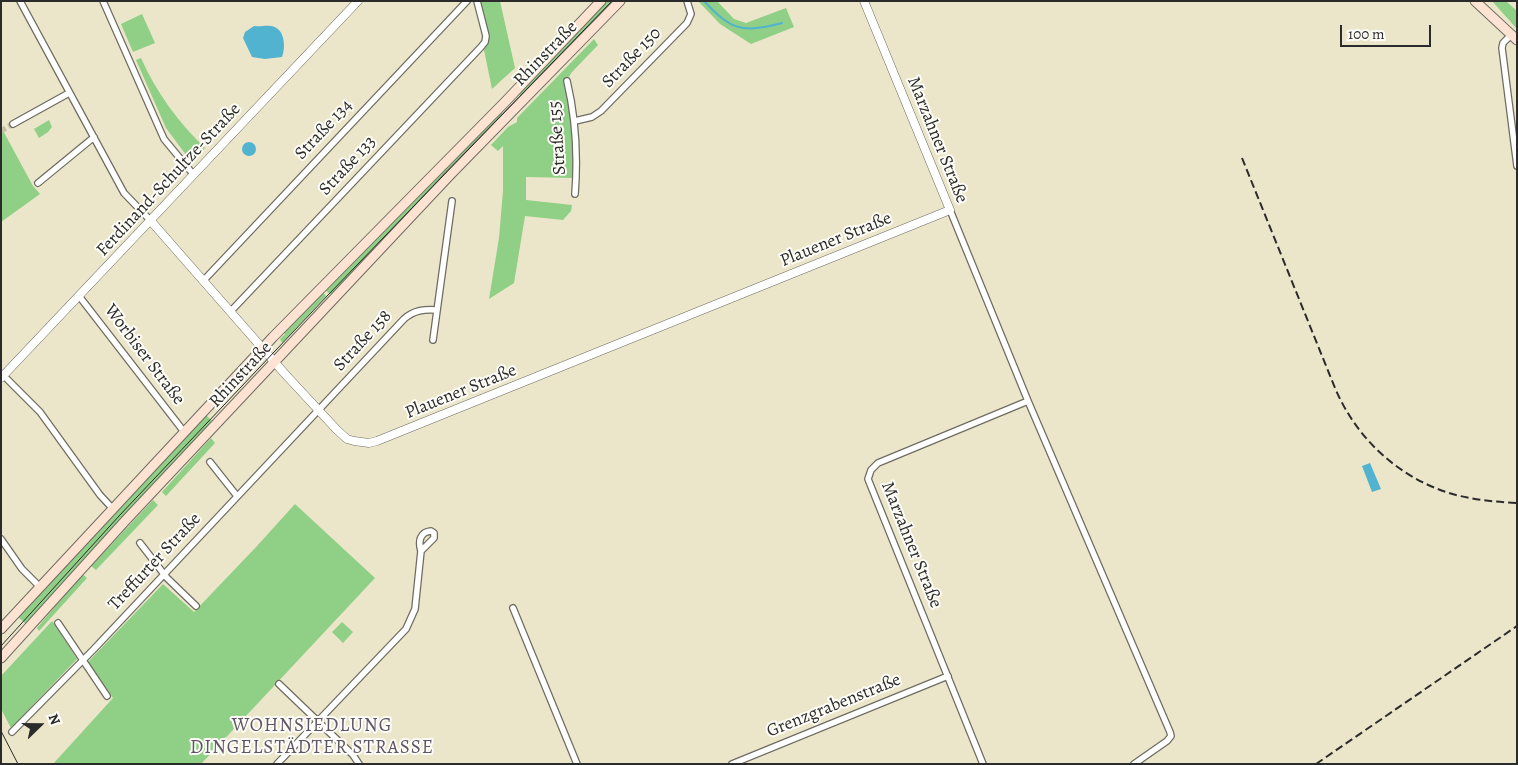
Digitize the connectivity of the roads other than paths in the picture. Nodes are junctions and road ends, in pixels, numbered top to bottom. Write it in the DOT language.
graph roads {
  1 [pos="20,1"];
  2 [pos="103,1"];
  3 [pos="358,1"];
  4 [pos="467,1"];
  5 [pos="477,1"];
  6 [pos="601,1"];
  7 [pos="620,1"];
  8 [pos="687,1"];
  9 [pos="864,1"];
  10 [pos="1475,1"];
  11 [pos="1514,38"];
  12 [pos="567,81"];
  13 [pos="70,93"];
  14 [pos="575,121"];
  15 [pos="13,124"];
  16 [pos="94,137"];
  17 [pos="1517,166"];
  18 [pos="193,174"];
  19 [pos="38,183"];
  20 [pos="575,194"];
  21 [pos="452,201"];
  22 [pos="950,210"];
  23 [pos="150,220"];
  24 [pos="204,280"];
  25 [pos="79,296"];
  26 [pos="437,310"];
  27 [pos="231,311"];
  28 [pos="433,340"];
  29 [pos="263,348"];
  30 [pos="275,362"];
  31 [pos="3,377"];
  32 [pos="1028,401"];
  33 [pos="318,411"];
  34 [pos="185,433"];
  35 [pos="210,462"];
  36 [pos="237,496"];
  37 [pos="113,509"];
  38 [pos="1,539"];
  39 [pos="140,543"];
  40 [pos="421,551"];
  41 [pos="164,574"];
  42 [pos="40,587"];
  43 [pos="196,606"];
  44 [pos="513,608"];
  45 [pos="58,623"];
  46 [pos="1,629"];
  47 [pos="1,658"];
  48 [pos="82,661"];
  49 [pos="948,676"];
  50 [pos="279,684"];
  51 [pos="107,696"];
  52 [pos="318,721"];
  53 [pos="12,732"];
  54 [pos="276,764"];
  55 [pos="359,764"];
  56 [pos="577,764"];
  57 [pos="732,764"];
  58 [pos="984,764"];
  59 [pos="1134,764"];
  1 -- 13 [label="street, Plauener Straße"];
  2 -- 18 [label="street"];
  3 -- 18 [label="street, Ferdinand-Schultze-Straße"];
  4 -- 24 [label="street, Straße 134"];
  5 -- 27 [label="street, Straße 133"];
  6 -- 29 [label="main road, Rhinstraße"];
  7 -- 30 [label="main road, Rhinstraße"];
  8 -- 14 [label="street, Straße 150"];
  9 -- 22 [label="street, Marzahner Straße"];
  10 -- 11 [label="main road"];
  11 -- 17 [label="street"];
  12 -- 14 [label="street, Straße 155"];
  13 -- 15 [label="street"];
  13 -- 16 [label="street, Plauener Straße"];
  14 -- 20 [label="street, Straße 155"];
  16 -- 19 [label="street"];
  16 -- 23 [label="street, Plauener Straße"];
  18 -- 23 [label="street, Ferdinand-Schultze-Straße"];
  21 -- 26 [label="street"];
  22 -- 32 [label="street, Marzahner Straße"];
  22 -- 33 [label="street, Plauener Straße"];
  23 -- 24 [label="street, Plauener Straße"];
  23 -- 25 [label="street, Ferdinand-Schultze-Straße"];
  24 -- 27 [label="street, Plauener Straße"];
  25 -- 31 [label="street, Ferdinand-Schultze-Straße"];
  25 -- 34 [label="street, Worbiser Straße"];
  26 -- 28 [label="street"];
  26 -- 33 [label="street, Straße 158"];
  27 -- 29 [label="street, Plauener Straße"];
  29 -- 30 [label="street, Plauener Straße"];
  29 -- 34 [label="main road, Rhinstraße"];
  30 -- 33 [label="street, Plauener Straße"];
  30 -- 47 [label="main road, Rhinstraße"];
  31 -- 37 [label="street"];
  32 -- 49 [label="street, Marzahner Straße"];
  32 -- 59 [label="street, Marzahner Straße"];
  33 -- 36 [label="street, Treffurter Straße"];
  34 -- 37 [label="main road, Rhinstraße"];
  35 -- 36 [label="street"];
  36 -- 41 [label="street, Treffurter Straße"];
  37 -- 42 [label="main road, Rhinstraße"];
  38 -- 42 [label="street"];
  39 -- 41 [label="street"];
  40 -- 52 [label="street"];
  41 -- 43 [label="street"];
  41 -- 48 [label="street, Treffurter Straße"];
  42 -- 46 [label="main road, Rhinstraße"];
  44 -- 56 [label="street"];
  45 -- 48 [label="street"];
  48 -- 51 [label="street"];
  48 -- 53 [label="street, Treffurter Straße"];
  49 -- 57 [label="street, Grenzgrabenstraße"];
  49 -- 58 [label="street, Marzahner Straße"];
  50 -- 52 [label="street"];
  52 -- 54 [label="street"];
  52 -- 55 [label="street"];
}
